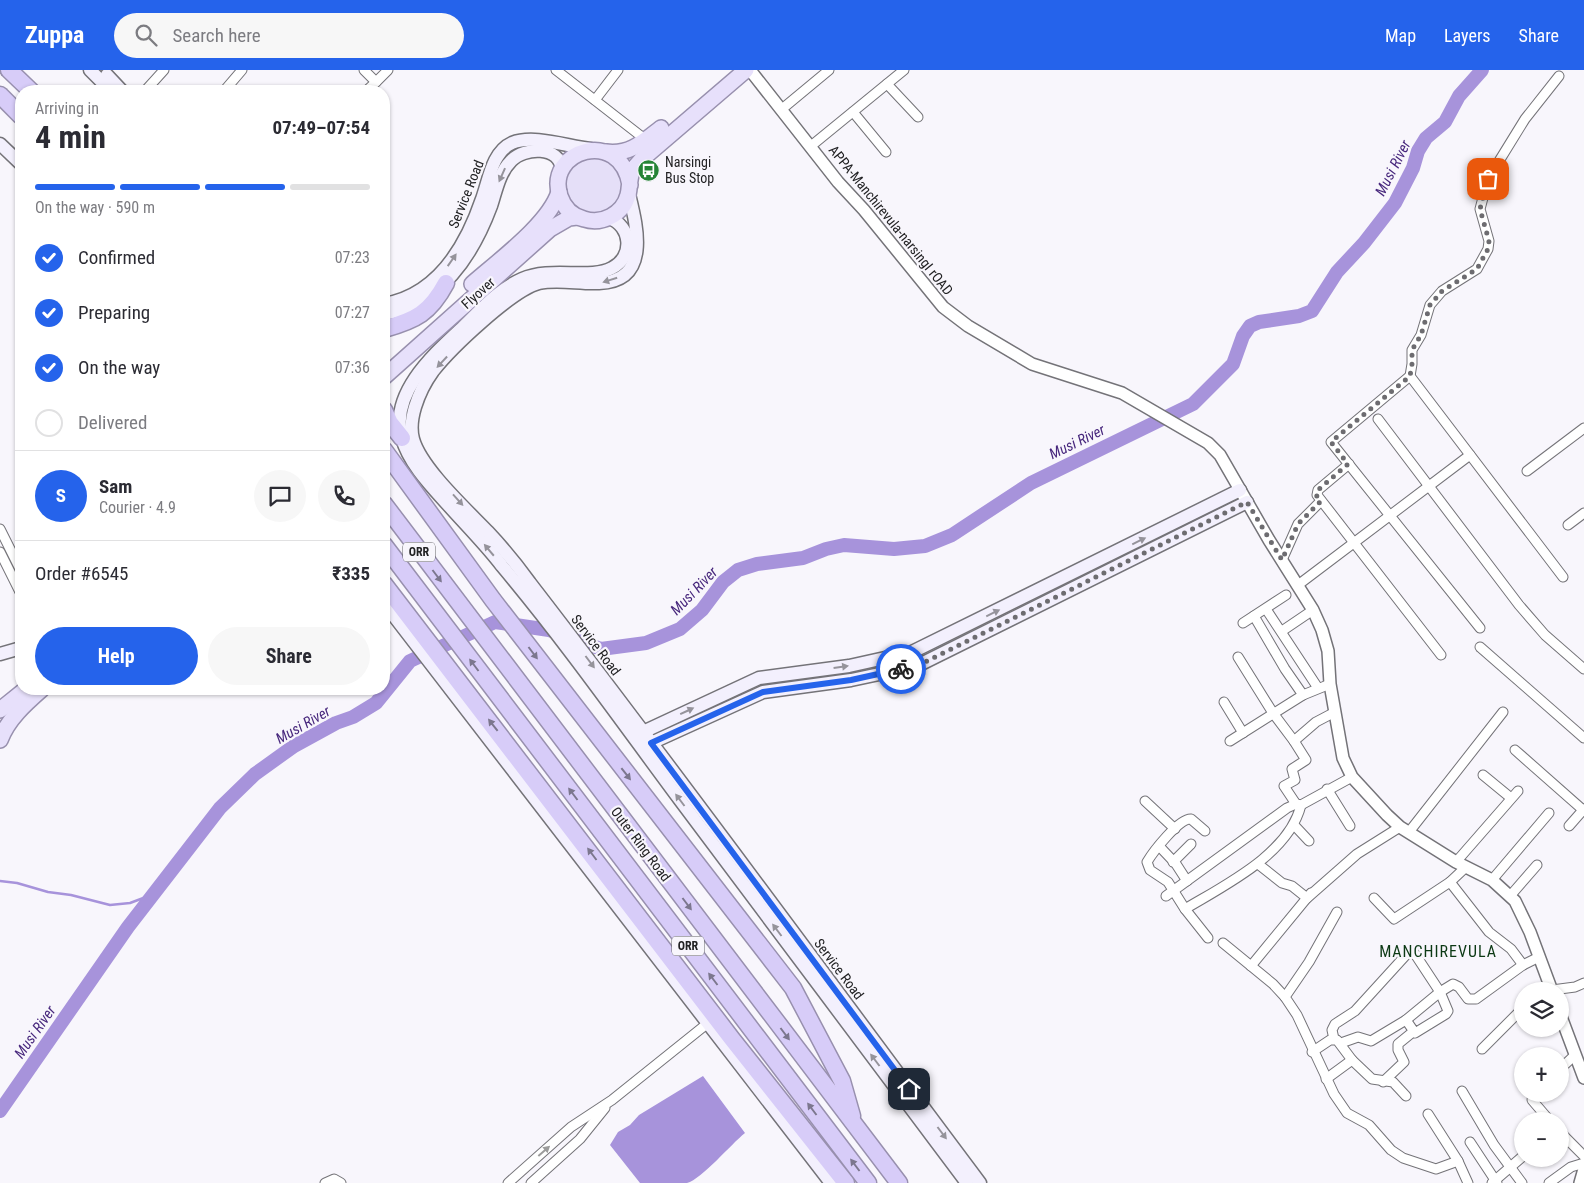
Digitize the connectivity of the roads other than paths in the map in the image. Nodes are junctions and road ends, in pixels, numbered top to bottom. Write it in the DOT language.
graph roads {
  1 [pos="10,70"];
  2 [pos="90,70"];
  3 [pos="102,70"];
  4 [pos="164,70"];
  5 [pos="242,70"];
  6 [pos="364,70"];
  7 [pos="388,70"];
  8 [pos="618,70"];
  9 [pos="730,70"];
  10 [pos="746,70"];
  11 [pos="750,70"];
  12 [pos="829,70"];
  13 [pos="904,70"];
  14 [pos="558,71"];
  15 [pos="1559,76"];
  16 [pos="376,82"];
  17 [pos="887,84"];
  18 [pos="25,85"];
  19 [pos="105,85"];
  20 [pos="116,85"];
  21 [pos="150,85"];
  22 [pos="229,85"];
  23 [pos="373,85"];
  24 [pos="0,95"];
  25 [pos="595,100"];
  26 [pos="782,109"];
  27 [pos="15,110"];
  28 [pos="853,112"];
  29 [pos="918,117"];
  30 [pos="646,140"];
  31 [pos="0,144"];
  32 [pos="811,146"];
  33 [pos="601,151"];
  34 [pos="886,152"];
  35 [pos="15,158"];
  36 [pos="562,170"];
  37 [pos="629,189"];
  38 [pos="559,192"];
  39 [pos="577,217"];
  40 [pos="610,218"];
  41 [pos="546,224"];
  42 [pos="446,283"];
  43 [pos="390,302"];
  44 [pos="390,312"];
  45 [pos="390,327"];
  46 [pos="390,359"];
  47 [pos="390,370"];
  48 [pos="1410,376"];
  49 [pos="1378,419"];
  50 [pos="390,423"];
  51 [pos="1583,432"];
  52 [pos="402,438"];
  53 [pos="1470,455"];
  54 [pos="390,458"];
  55 [pos="1348,464"];
  56 [pos="1527,471"];
  57 [pos="1427,486"];
  58 [pos="1240,490"];
  59 [pos="1321,501"];
  60 [pos="1247,502"];
  61 [pos="390,512"];
  62 [pos="1584,513"];
  63 [pos="1389,515"];
  64 [pos="1568,525"];
  65 [pos="0,529"];
  66 [pos="1353,542"];
  67 [pos="0,552"];
  68 [pos="390,553"];
  69 [pos="15,559"];
  70 [pos="1282,560"];
  71 [pos="1563,577"];
  72 [pos="15,582"];
  73 [pos="524,584"];
  74 [pos="1298,585"];
  75 [pos="390,595"];
  76 [pos="1286,595"];
  77 [pos="390,606"];
  78 [pos="1266,609"];
  79 [pos="1313,610"];
  80 [pos="399,612"];
  81 [pos="1254,616"];
  82 [pos="1243,623"];
  83 [pos="1480,628"];
  84 [pos="1282,631"];
  85 [pos="1480,647"];
  86 [pos="15,650"];
  87 [pos="0,654"];
  88 [pos="1441,655"];
  89 [pos="1238,657"];
  90 [pos="1584,669"];
  91 [pos="1330,684"];
  92 [pos="1318,688"];
  93 [pos="22,695"];
  94 [pos="32,695"];
  95 [pos="1303,695"];
  96 [pos="1224,702"];
  97 [pos="16,705"];
  98 [pos="616,705"];
  99 [pos="0,710"];
  100 [pos="1335,712"];
  101 [pos="1503,712"];
  102 [pos="1273,713"];
  103 [pos="643,732"];
  104 [pos="1243,733"];
  105 [pos="1584,738"];
  106 [pos="0,740"];
  107 [pos="1230,740"];
  108 [pos="1294,740"];
  109 [pos="651,743"];
  110 [pos="1515,750"];
  111 [pos="1483,775"];
  112 [pos="1352,777"];
  113 [pos="1327,789"];
  114 [pos="1518,791"];
  115 [pos="1511,798"];
  116 [pos="1146,801"];
  117 [pos="1299,804"];
  118 [pos="1584,809"];
  119 [pos="1549,813"];
  120 [pos="1294,825"];
  121 [pos="1350,826"];
  122 [pos="1570,826"];
  123 [pos="1175,829"];
  124 [pos="1405,830"];
  125 [pos="1205,831"];
  126 [pos="1309,842"];
  127 [pos="1191,844"];
  128 [pos="1159,846"];
  129 [pos="1173,862"];
  130 [pos="1258,864"];
  131 [pos="1537,864"];
  132 [pos="1461,865"];
  133 [pos="1492,880"];
  134 [pos="1188,881"];
  135 [pos="1321,882"];
  136 [pos="1450,882"];
  137 [pos="1169,893"];
  138 [pos="1510,896"];
  139 [pos="1307,898"];
  140 [pos="1374,898"];
  141 [pos="1186,909"];
  142 [pos="1338,912"];
  143 [pos="1208,938"];
  144 [pos="1223,943"];
  145 [pos="1539,957"];
  146 [pos="1524,965"];
  147 [pos="1251,966"];
  148 [pos="1549,982"];
  149 [pos="1584,982"];
  150 [pos="1569,988"];
  151 [pos="1440,992"];
  152 [pos="1285,997"];
  153 [pos="1514,1017"];
  154 [pos="1406,1020"];
  155 [pos="708,1023"];
  156 [pos="1414,1031"];
  157 [pos="1568,1037"];
  158 [pos="1338,1041"];
  159 [pos="1482,1049"];
  160 [pos="1312,1052"];
  161 [pos="1575,1055"];
  162 [pos="1352,1060"];
  163 [pos="1569,1061"];
  164 [pos="1584,1078"];
  165 [pos="1326,1080"];
  166 [pos="1383,1082"];
  167 [pos="1462,1091"];
  168 [pos="1406,1096"];
  169 [pos="612,1100"];
  170 [pos="1534,1102"];
  171 [pos="1542,1112"];
  172 [pos="1428,1114"];
  173 [pos="855,1125"];
  174 [pos="1569,1141"];
  175 [pos="1470,1142"];
  176 [pos="1584,1156"];
  177 [pos="1458,1162"];
  178 [pos="1514,1163"];
  179 [pos="1584,1163"];
  180 [pos="1509,1167"];
  181 [pos="510,1182"];
  182 [pos="1495,1182"];
  183 [pos="325,1183"];
  184 [pos="341,1183"];
  185 [pos="531,1183"];
  186 [pos="831,1183"];
  187 [pos="846,1183"];
  188 [pos="868,1183"];
  189 [pos="899,1183"];
  190 [pos="967,1183"];
  191 [pos="980,1183"];
  192 [pos="1468,1183"];
  193 [pos="1522,1183"];
  194 [pos="1550,1183"];
  1 -- 18 [label="highway"];
  2 -- 19 [label="main road"];
  3 -- 20 [label="main road"];
  4 -- 21 [label="street"];
  5 -- 22 [label="street"];
  6 -- 16 [label="street"];
  7 -- 16 [label="street"];
  8 -- 25 [label="street"];
  9 -- 30 [label="main road"];
  10 -- 37 [label="main road"];
  11 -- 26 [label="street, APPA-Manchirevula-narsingI rOAD"];
  12 -- 26 [label="street"];
  13 -- 17 [label="street"];
  14 -- 25 [label="street"];
  15 -- 48 [label="street"];
  16 -- 23 [label="street"];
  17 -- 28 [label="street"];
  17 -- 29 [label="street"];
  24 -- 27 [label="highway"];
  25 -- 30 [label="street"];
  26 -- 32 [label="street, APPA-Manchirevula-narsingI rOAD"];
  28 -- 32 [label="street"];
  28 -- 34 [label="street"];
  30 -- 33 [label="main road"];
  31 -- 35 [label="main road"];
  32 -- 58 [label="street, APPA-Manchirevula-narsingI rOAD"];
  33 -- 36 [label="main road"];
  33 -- 37 [label="main road"];
  43 -- 33 [label="main road, Service Road, one-way"];
  36 -- 38 [label="main road"];
  36 -- 42 [label="main road, Service Road, one-way"];
  37 -- 40 [label="main road"];
  37 -- 73 [label="main road, Service Road, one-way"];
  38 -- 39 [label="main road"];
  38 -- 41 [label="main road, Flyover"];
  39 -- 40 [label="main road"];
  39 -- 41 [label="main road, Flyover"];
  40 -- 52 [label="main road, Service Road"];
  41 -- 46 [label="main road, Flyover"];
  41 -- 47 [label="main road, Flyover"];
  42 -- 44 [label="main road, Service Road"];
  42 -- 45 [label="highway"];
  48 -- 53 [label="street"];
  48 -- 55 [label="street"];
  49 -- 57 [label="street"];
  50 -- 52 [label="highway"];
  51 -- 56 [label="street"];
  73 -- 52 [label="main road, Service Road, one-way"];
  53 -- 57 [label="street"];
  53 -- 71 [label="street"];
  54 -- 173 [label="highway, one-way"];
  55 -- 59 [label="street"];
  55 -- 63 [label="street"];
  57 -- 63 [label="street"];
  57 -- 90 [label="street"];
  58 -- 60 [label="street, APPA-Manchirevula-narsingI rOAD"];
  103 -- 58 [label="main road, one-way"];
  59 -- 66 [label="street"];
  59 -- 70 [label="street"];
  60 -- 70 [label="street, APPA-Manchirevula-narsingI rOAD"];
  60 -- 109 [label="main road"];
  61 -- 173 [label="highway, Outer Ring Road / ORR, one-way"];
  62 -- 64 [label="street"];
  63 -- 66 [label="street"];
  63 -- 83 [label="street"];
  65 -- 69 [label="street"];
  66 -- 74 [label="street"];
  66 -- 88 [label="street"];
  67 -- 72 [label="street"];
  188 -- 68 [label="highway, Outer Ring Road / ORR, one-way"];
  70 -- 74 [label="street, APPA-Manchirevula-narsingI rOAD"];
  73 -- 98 [label="main road, Service Road"];
  74 -- 79 [label="street, APPA-Manchirevula-narsingI rOAD"];
  75 -- 80 [label="highway"];
  76 -- 78 [label="street"];
  77 -- 80 [label="main road"];
  78 -- 81 [label="street"];
  78 -- 84 [label="street"];
  79 -- 84 [label="street"];
  79 -- 91 [label="street, APPA-Manchirevula-narsingI rOAD"];
  80 -- 155 [label="main road"];
  187 -- 80 [label="highway, one-way"];
  81 -- 82 [label="street"];
  81 -- 95 [label="street"];
  84 -- 92 [label="street"];
  85 -- 105 [label="street"];
  86 -- 87 [label="main road"];
  89 -- 102 [label="street"];
  91 -- 92 [label="street"];
  91 -- 100 [label="street, APPA-Manchirevula-narsingI rOAD"];
  92 -- 95 [label="street"];
  93 -- 97 [label="main road"];
  94 -- 97 [label="main road"];
  95 -- 102 [label="street"];
  96 -- 104 [label="street"];
  97 -- 99 [label="main road"];
  97 -- 106 [label="main road"];
  98 -- 103 [label="main road, Service Road"];
  190 -- 98 [label="main road, Service Road, one-way"];
  100 -- 108 [label="street"];
  100 -- 112 [label="street, APPA-Manchirevula-narsingI rOAD"];
  101 -- 124 [label="street"];
  102 -- 104 [label="street"];
  102 -- 108 [label="street"];
  103 -- 109 [label="main road, Service Road"];
  104 -- 107 [label="street"];
  108 -- 117 [label="street"];
  109 -- 191 [label="main road, Service Road, one-way"];
  110 -- 118 [label="street"];
  111 -- 115 [label="street"];
  112 -- 113 [label="street"];
  112 -- 124 [label="street, APPA-Manchirevula-narsingI rOAD"];
  113 -- 117 [label="street"];
  113 -- 121 [label="street"];
  114 -- 115 [label="street"];
  115 -- 132 [label="street"];
  116 -- 123 [label="street"];
  117 -- 120 [label="street"];
  117 -- 134 [label="street"];
  118 -- 122 [label="street"];
  119 -- 133 [label="street"];
  120 -- 126 [label="street"];
  120 -- 130 [label="street"];
  123 -- 125 [label="street"];
  123 -- 128 [label="street"];
  124 -- 132 [label="street, APPA-Manchirevula-narsingI rOAD"];
  124 -- 139 [label="street"];
  127 -- 129 [label="street"];
  128 -- 129 [label="street"];
  128 -- 137 [label="street"];
  129 -- 134 [label="street"];
  130 -- 139 [label="street"];
  130 -- 141 [label="street"];
  131 -- 138 [label="street"];
  132 -- 133 [label="street, APPA-Manchirevula-narsingI rOAD"];
  132 -- 136 [label="street"];
  133 -- 138 [label="street, APPA-Manchirevula-narsingI rOAD"];
  134 -- 137 [label="street"];
  135 -- 139 [label="street"];
  136 -- 140 [label="street"];
  136 -- 146 [label="street"];
  137 -- 141 [label="street"];
  138 -- 145 [label="street, APPA-Manchirevula-narsingI rOAD"];
  139 -- 147 [label="street"];
  141 -- 143 [label="street"];
  142 -- 152 [label="street"];
  144 -- 147 [label="street"];
  145 -- 146 [label="street"];
  145 -- 148 [label="street, APPA-Manchirevula-narsingI rOAD"];
  146 -- 151 [label="street"];
  147 -- 152 [label="street"];
  149 -- 150 [label="street"];
  151 -- 154 [label="street"];
  151 -- 156 [label="street"];
  151 -- 158 [label="street"];
  152 -- 160 [label="street"];
  153 -- 159 [label="street"];
  154 -- 156 [label="street"];
  154 -- 158 [label="street"];
  155 -- 169 [label="street"];
  155 -- 186 [label="main road"];
  156 -- 166 [label="street"];
  157 -- 161 [label="street"];
  158 -- 160 [label="street"];
  158 -- 162 [label="street"];
  160 -- 165 [label="street"];
  161 -- 163 [label="street"];
  161 -- 164 [label="street"];
  162 -- 165 [label="street"];
  162 -- 166 [label="street"];
  165 -- 177 [label="street"];
  166 -- 168 [label="street"];
  167 -- 180 [label="street"];
  181 -- 169 [label="street, one-way"];
  169 -- 185 [label="street"];
  170 -- 171 [label="street"];
  172 -- 177 [label="street"];
  173 -- 189 [label="highway, Outer Ring Road / ORR"];
  174 -- 176 [label="street"];
  175 -- 182 [label="street"];
  177 -- 192 [label="street"];
  178 -- 180 [label="street"];
  179 -- 194 [label="street"];
  180 -- 182 [label="street"];
  180 -- 193 [label="street"];
  183 -- 184 [label="street"];
}
